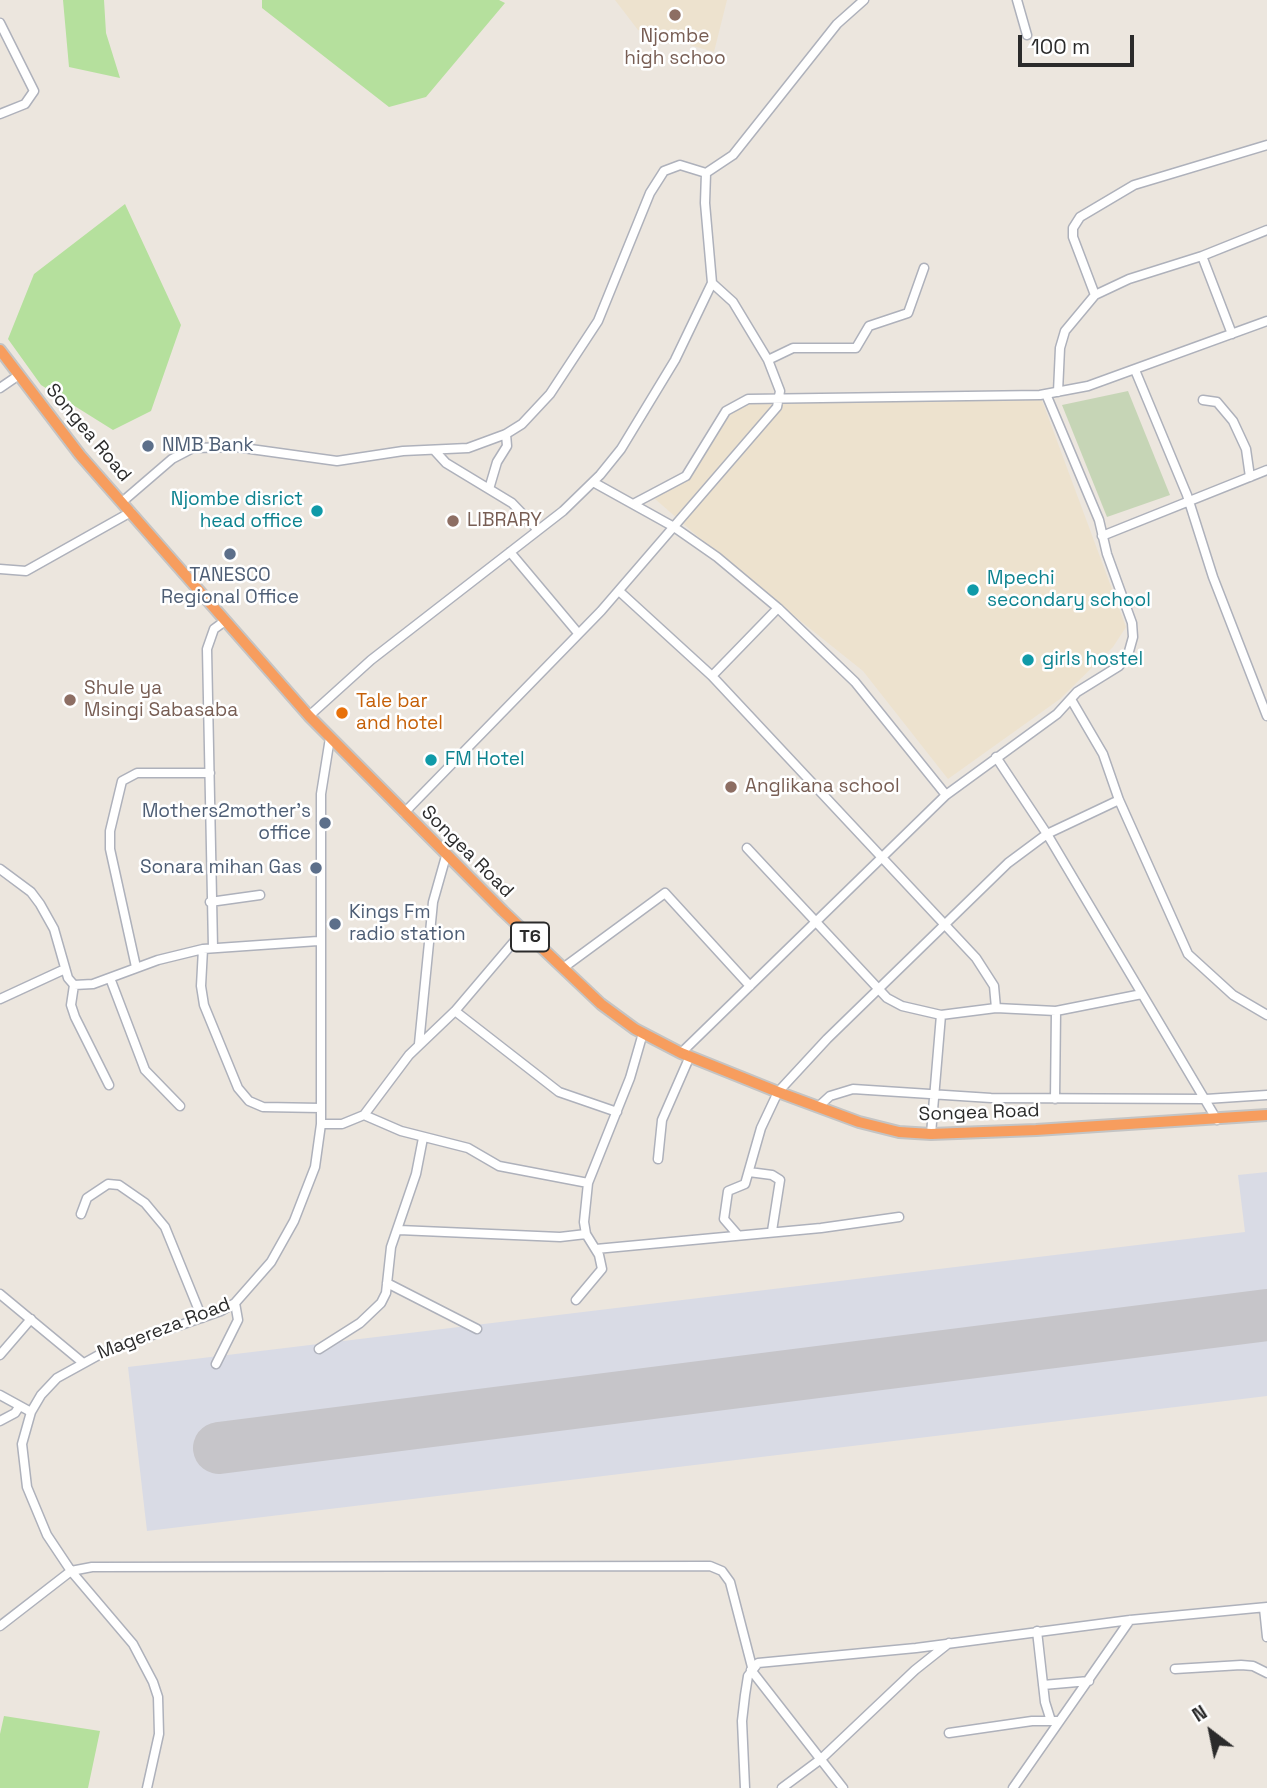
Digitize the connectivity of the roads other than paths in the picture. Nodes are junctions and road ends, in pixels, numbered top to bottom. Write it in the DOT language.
graph roads {
  1 [pos="864,0"];
  2 [pos="1017,0"];
  3 [pos="855,4"];
  4 [pos="0,23"];
  5 [pos="1027,35"];
  6 [pos="0,114"];
  7 [pos="1267,145"];
  8 [pos="706,173"];
  9 [pos="1267,230"];
  10 [pos="1202,256"];
  11 [pos="924,268"];
  12 [pos="712,284"];
  13 [pos="1095,295"];
  14 [pos="1267,321"];
  15 [pos="1231,334"];
  16 [pos="0,350"];
  17 [pos="768,360"];
  18 [pos="1135,370"];
  19 [pos="19,375"];
  20 [pos="0,388"];
  21 [pos="1058,392"];
  22 [pos="1045,394"];
  23 [pos="781,397"];
  24 [pos="1203,400"];
  25 [pos="506,434"];
  26 [pos="435,451"];
  27 [pos="1267,470"];
  28 [pos="1250,477"];
  29 [pos="593,482"];
  30 [pos="489,489"];
  31 [pos="1189,500"];
  32 [pos="122,502"];
  33 [pos="635,503"];
  34 [pos="131,512"];
  35 [pos="674,527"];
  36 [pos="538,530"];
  37 [pos="1102,536"];
  38 [pos="510,552"];
  39 [pos="0,569"];
  40 [pos="619,591"];
  41 [pos="778,608"];
  42 [pos="225,621"];
  43 [pos="578,633"];
  44 [pos="712,676"];
  45 [pos="1072,701"];
  46 [pos="309,716"];
  47 [pos="1267,716"];
  48 [pos="330,738"];
  49 [pos="996,757"];
  50 [pos="210,773"];
  51 [pos="946,795"];
  52 [pos="1119,800"];
  53 [pos="404,813"];
  54 [pos="1047,834"];
  55 [pos="747,848"];
  56 [pos="446,856"];
  57 [pos="883,859"];
  58 [pos="0,869"];
  59 [pos="260,895"];
  60 [pos="210,902"];
  61 [pos="816,924"];
  62 [pos="943,926"];
  63 [pos="523,931"];
  64 [pos="318,941"];
  65 [pos="208,948"];
  66 [pos="136,967"];
  67 [pos="563,968"];
  68 [pos="65,969"];
  69 [pos="110,978"];
  70 [pos="74,985"];
  71 [pos="750,986"];
  72 [pos="878,989"];
  73 [pos="1142,994"];
  74 [pos="0,999"];
  75 [pos="996,1008"];
  76 [pos="1056,1010"];
  77 [pos="455,1011"];
  78 [pos="941,1015"];
  79 [pos="1267,1015"];
  80 [pos="643,1032"];
  81 [pos="419,1044"];
  82 [pos="685,1054"];
  83 [pos="109,1085"];
  84 [pos="778,1092"];
  85 [pos="935,1095"];
  86 [pos="1267,1095"];
  87 [pos="1055,1099"];
  88 [pos="1206,1099"];
  89 [pos="180,1107"];
  90 [pos="818,1107"];
  91 [pos="321,1108"];
  92 [pos="617,1112"];
  93 [pos="364,1115"];
  94 [pos="1267,1115"];
  95 [pos="1217,1120"];
  96 [pos="321,1124"];
  97 [pos="931,1134"];
  98 [pos="423,1138"];
  99 [pos="658,1159"];
  100 [pos="749,1172"];
  101 [pos="588,1182"];
  102 [pos="81,1214"];
  103 [pos="899,1217"];
  104 [pos="399,1230"];
  105 [pos="772,1231"];
  106 [pos="586,1234"];
  107 [pos="737,1234"];
  108 [pos="616,1248"];
  109 [pos="596,1249"];
  110 [pos="602,1264"];
  111 [pos="387,1283"];
  112 [pos="0,1294"];
  113 [pos="576,1300"];
  114 [pos="235,1303"];
  115 [pos="202,1318"];
  116 [pos="31,1319"];
  117 [pos="477,1329"];
  118 [pos="319,1349"];
  119 [pos="0,1355"];
  120 [pos="82,1362"];
  121 [pos="216,1364"];
  122 [pos="0,1395"];
  123 [pos="19,1407"];
  124 [pos="31,1412"];
  125 [pos="0,1421"];
  126 [pos="71,1571"];
  127 [pos="1266,1608"];
  128 [pos="1130,1620"];
  129 [pos="0,1626"];
  130 [pos="1037,1631"];
  131 [pos="1267,1637"];
  132 [pos="950,1643"];
  133 [pos="752,1669"];
  134 [pos="1175,1669"];
  135 [pos="1267,1674"];
  136 [pos="1089,1681"];
  137 [pos="1043,1685"];
  138 [pos="1054,1723"];
  139 [pos="949,1733"];
  140 [pos="821,1759"];
  141 [pos="147,1788"];
  142 [pos="746,1788"];
  143 [pos="782,1788"];
  144 [pos="843,1788"];
  145 [pos="1013,1788"];
  1 -- 3 [label="street"];
  2 -- 5 [label="street"];
  3 -- 8 [label="street"];
  4 -- 6 [label="street"];
  7 -- 13 [label="street"];
  8 -- 12 [label="street"];
  8 -- 25 [label="street"];
  9 -- 10 [label="street"];
  10 -- 13 [label="street"];
  10 -- 15 [label="street"];
  11 -- 17 [label="street"];
  12 -- 17 [label="street"];
  12 -- 29 [label="street"];
  13 -- 21 [label="street"];
  14 -- 15 [label="street"];
  15 -- 18 [label="street"];
  16 -- 19 [label="highway, Songea Road / T6"];
  17 -- 23 [label="street"];
  18 -- 21 [label="street"];
  18 -- 31 [label="street"];
  19 -- 20 [label="street"];
  19 -- 32 [label="highway, Songea Road / T6"];
  21 -- 22 [label="street"];
  22 -- 23 [label="street"];
  22 -- 37 [label="street"];
  23 -- 33 [label="street"];
  23 -- 35 [label="street"];
  24 -- 28 [label="street"];
  25 -- 26 [label="street"];
  25 -- 30 [label="street"];
  26 -- 30 [label="street"];
  26 -- 32 [label="street"];
  27 -- 28 [label="street"];
  28 -- 31 [label="street"];
  29 -- 33 [label="street"];
  29 -- 36 [label="street"];
  30 -- 36 [label="street"];
  31 -- 37 [label="street"];
  31 -- 47 [label="street"];
  32 -- 34 [label="highway, Songea Road / T6"];
  33 -- 35 [label="street"];
  34 -- 39 [label="street"];
  34 -- 42 [label="highway, Songea Road / T6"];
  35 -- 40 [label="street"];
  35 -- 41 [label="street"];
  36 -- 38 [label="street"];
  37 -- 45 [label="street"];
  38 -- 43 [label="street"];
  38 -- 46 [label="street"];
  40 -- 43 [label="street"];
  40 -- 44 [label="street"];
  41 -- 44 [label="street"];
  41 -- 51 [label="street"];
  42 -- 46 [label="highway, Songea Road / T6"];
  42 -- 50 [label="street"];
  43 -- 53 [label="street"];
  44 -- 57 [label="street"];
  45 -- 49 [label="street"];
  45 -- 52 [label="street"];
  46 -- 48 [label="highway, Songea Road / T6"];
  48 -- 53 [label="highway, Songea Road / T6"];
  48 -- 64 [label="street, Magereza Road"];
  49 -- 51 [label="street"];
  49 -- 54 [label="street"];
  50 -- 60 [label="street"];
  50 -- 66 [label="street"];
  51 -- 57 [label="street"];
  52 -- 54 [label="street"];
  52 -- 79 [label="street"];
  53 -- 56 [label="highway, Songea Road / T6"];
  54 -- 62 [label="street"];
  54 -- 73 [label="street"];
  55 -- 61 [label="street"];
  56 -- 63 [label="highway, Songea Road / T6"];
  56 -- 81 [label="street"];
  57 -- 61 [label="street"];
  57 -- 62 [label="street"];
  58 -- 68 [label="street"];
  59 -- 60 [label="street"];
  60 -- 65 [label="street"];
  61 -- 71 [label="street"];
  61 -- 72 [label="street"];
  62 -- 72 [label="street"];
  62 -- 75 [label="street"];
  63 -- 67 [label="highway, Songea Road / T6"];
  63 -- 77 [label="street"];
  64 -- 65 [label="street"];
  64 -- 91 [label="street, Magereza Road"];
  65 -- 66 [label="street"];
  65 -- 91 [label="street"];
  66 -- 69 [label="street"];
  67 -- 71 [label="street"];
  67 -- 80 [label="highway, Songea Road / T6"];
  68 -- 70 [label="street"];
  68 -- 74 [label="street"];
  69 -- 70 [label="street"];
  69 -- 89 [label="street"];
  70 -- 83 [label="street"];
  71 -- 82 [label="street"];
  72 -- 78 [label="street"];
  72 -- 84 [label="street"];
  73 -- 76 [label="street"];
  73 -- 88 [label="street"];
  75 -- 76 [label="street"];
  75 -- 78 [label="street"];
  76 -- 87 [label="street"];
  77 -- 81 [label="street"];
  77 -- 92 [label="street"];
  78 -- 85 [label="street"];
  80 -- 82 [label="highway, Songea Road / T6"];
  80 -- 92 [label="street"];
  81 -- 93 [label="street"];
  82 -- 84 [label="highway, Songea Road / T6"];
  82 -- 99 [label="street"];
  84 -- 90 [label="highway, Songea Road / T6"];
  84 -- 100 [label="street"];
  85 -- 87 [label="street"];
  85 -- 90 [label="street"];
  85 -- 97 [label="street"];
  86 -- 88 [label="street"];
  87 -- 88 [label="street"];
  88 -- 95 [label="street"];
  90 -- 97 [label="highway, Songea Road / T6"];
  91 -- 96 [label="street, Magereza Road"];
  92 -- 101 [label="street"];
  93 -- 96 [label="street"];
  93 -- 98 [label="street"];
  94 -- 95 [label="highway, Songea Road / T6"];
  95 -- 97 [label="highway, Songea Road / T6"];
  96 -- 114 [label="street, Magereza Road"];
  98 -- 101 [label="street"];
  98 -- 104 [label="street"];
  100 -- 105 [label="street"];
  100 -- 107 [label="street"];
  101 -- 106 [label="street"];
  102 -- 115 [label="street"];
  103 -- 105 [label="street"];
  104 -- 106 [label="street"];
  104 -- 111 [label="street"];
  105 -- 107 [label="street"];
  106 -- 109 [label="street"];
  107 -- 108 [label="street"];
  108 -- 109 [label="street"];
  108 -- 110 [label="street"];
  109 -- 110 [label="street"];
  110 -- 113 [label="street"];
  111 -- 117 [label="street"];
  111 -- 118 [label="street"];
  112 -- 116 [label="street"];
  114 -- 115 [label="street, Magereza Road"];
  114 -- 121 [label="street"];
  115 -- 120 [label="street, Magereza Road"];
  116 -- 119 [label="street"];
  116 -- 120 [label="street"];
  120 -- 124 [label="street, Magereza Road"];
  122 -- 123 [label="street"];
  123 -- 124 [label="street"];
  123 -- 125 [label="street"];
  124 -- 126 [label="street, Magereza Road"];
  126 -- 129 [label="street"];
  126 -- 133 [label="street"];
  126 -- 141 [label="street, Magereza Road"];
  127 -- 128 [label="street"];
  127 -- 131 [label="street"];
  128 -- 130 [label="street"];
  128 -- 136 [label="street"];
  130 -- 132 [label="street"];
  130 -- 137 [label="street"];
  132 -- 133 [label="street"];
  132 -- 140 [label="street"];
  133 -- 140 [label="street"];
  133 -- 142 [label="street"];
  134 -- 135 [label="street"];
  136 -- 137 [label="street"];
  136 -- 138 [label="street"];
  137 -- 138 [label="street"];
  138 -- 139 [label="street"];
  138 -- 145 [label="street"];
  140 -- 143 [label="street"];
  140 -- 144 [label="street"];
}
